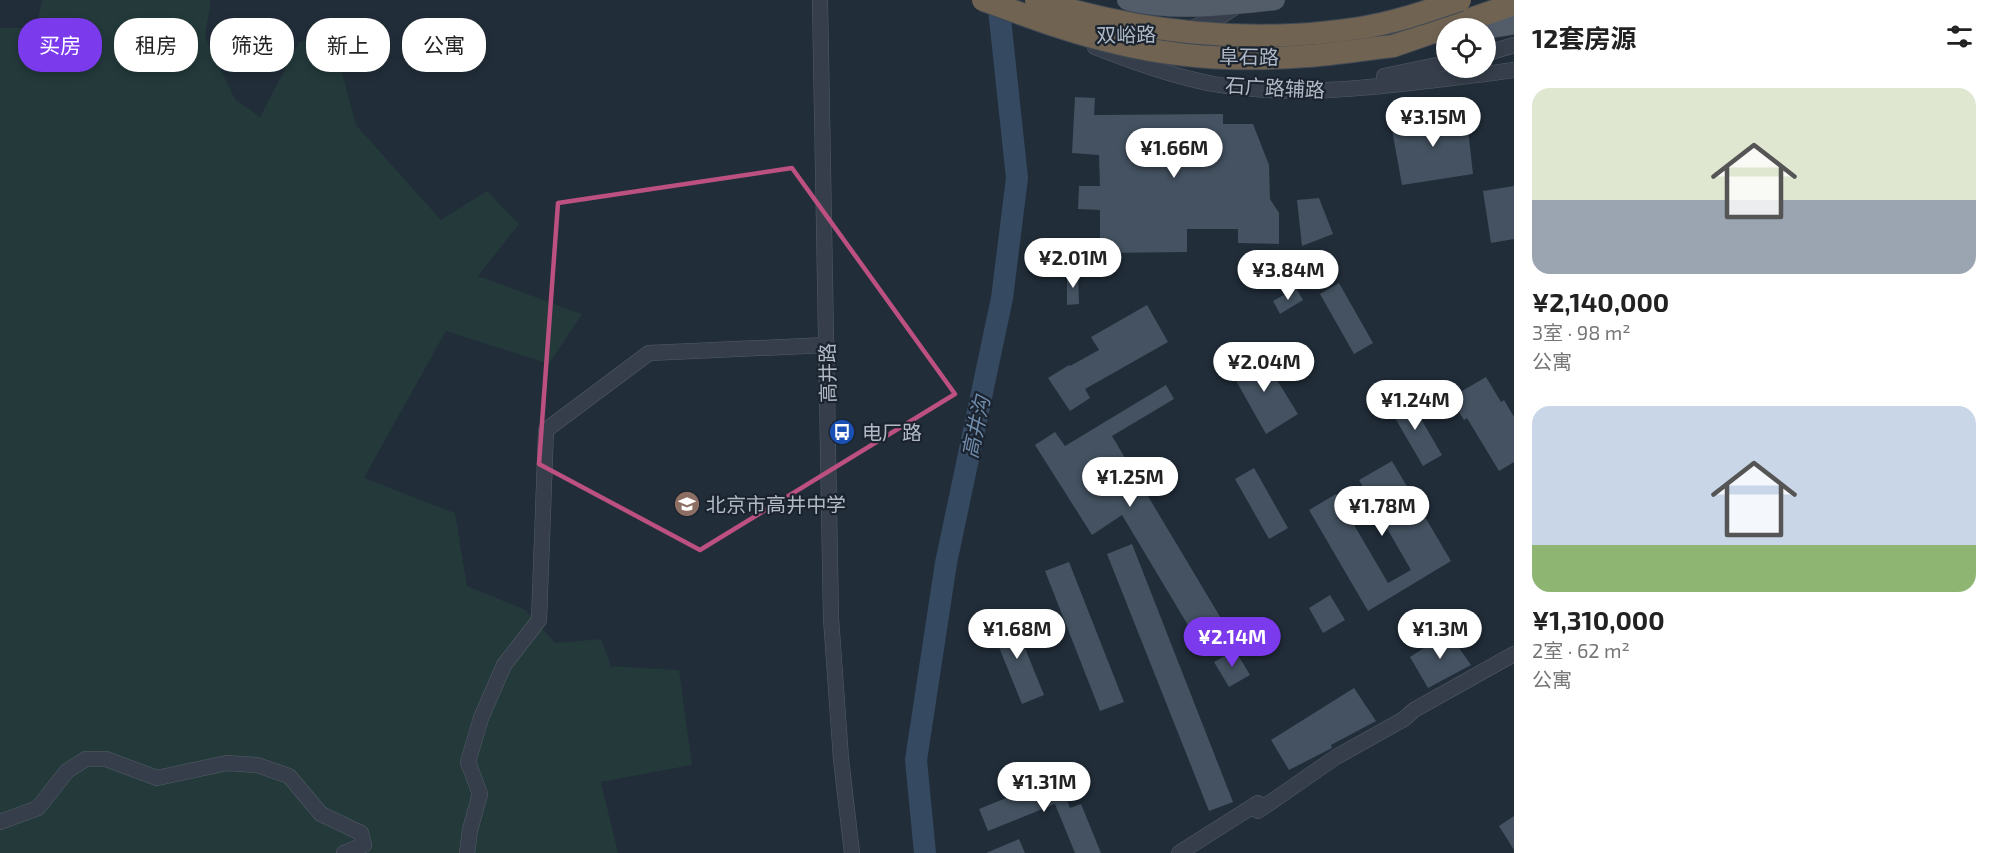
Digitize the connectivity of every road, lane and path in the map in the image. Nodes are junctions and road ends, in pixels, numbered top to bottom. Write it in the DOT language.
graph roads {
  1 [pos="820,0"];
  2 [pos="969,0"];
  3 [pos="983,0"];
  4 [pos="1036,0"];
  5 [pos="1129,0"];
  6 [pos="1162,0"];
  7 [pos="1244,0"];
  8 [pos="1275,0"];
  9 [pos="1460,0"];
  10 [pos="1514,4"];
  11 [pos="1514,24"];
  12 [pos="1045,27"];
  13 [pos="1496,27"];
  14 [pos="1183,31"];
  15 [pos="1436,38"];
  16 [pos="1514,45"];
  17 [pos="1393,46"];
  18 [pos="1496,51"];
  19 [pos="1436,65"];
  20 [pos="1514,70"];
  21 [pos="827,345"];
  22 [pos="1514,654"];
  23 [pos="0,822"];
  24 [pos="344,853"];
  25 [pos="468,853"];
  26 [pos="852,853"];
  27 [pos="1179,853"];
  1 -- 21 [label="street, 高井路"];
  2 -- 12 [label="street, 双峪路, bridge"];
  3 -- 17 [label="highway, 阜石路, bridge"];
  4 -- 9 [label="highway, 阜石路, bridge"];
  5 -- 6 [label="street, 双峪路"];
  5 -- 8 [label="main road, bridge"];
  7 -- 14 [label="street, 双峪路"];
  10 -- 17 [label="highway, 阜石路"];
  11 -- 13 [label="main road"];
  12 -- 14 [label="street, 双峪路"];
  12 -- 20 [label="street, 石广路辅路"];
  14 -- 19 [label="street, 石广路辅路"];
  15 -- 17 [label="main road"];
  16 -- 18 [label="street"];
  21 -- 25 [label="street"];
  21 -- 26 [label="street, 高井路"];
  22 -- 27 [label="street"];
  23 -- 24 [label="street"];
}
